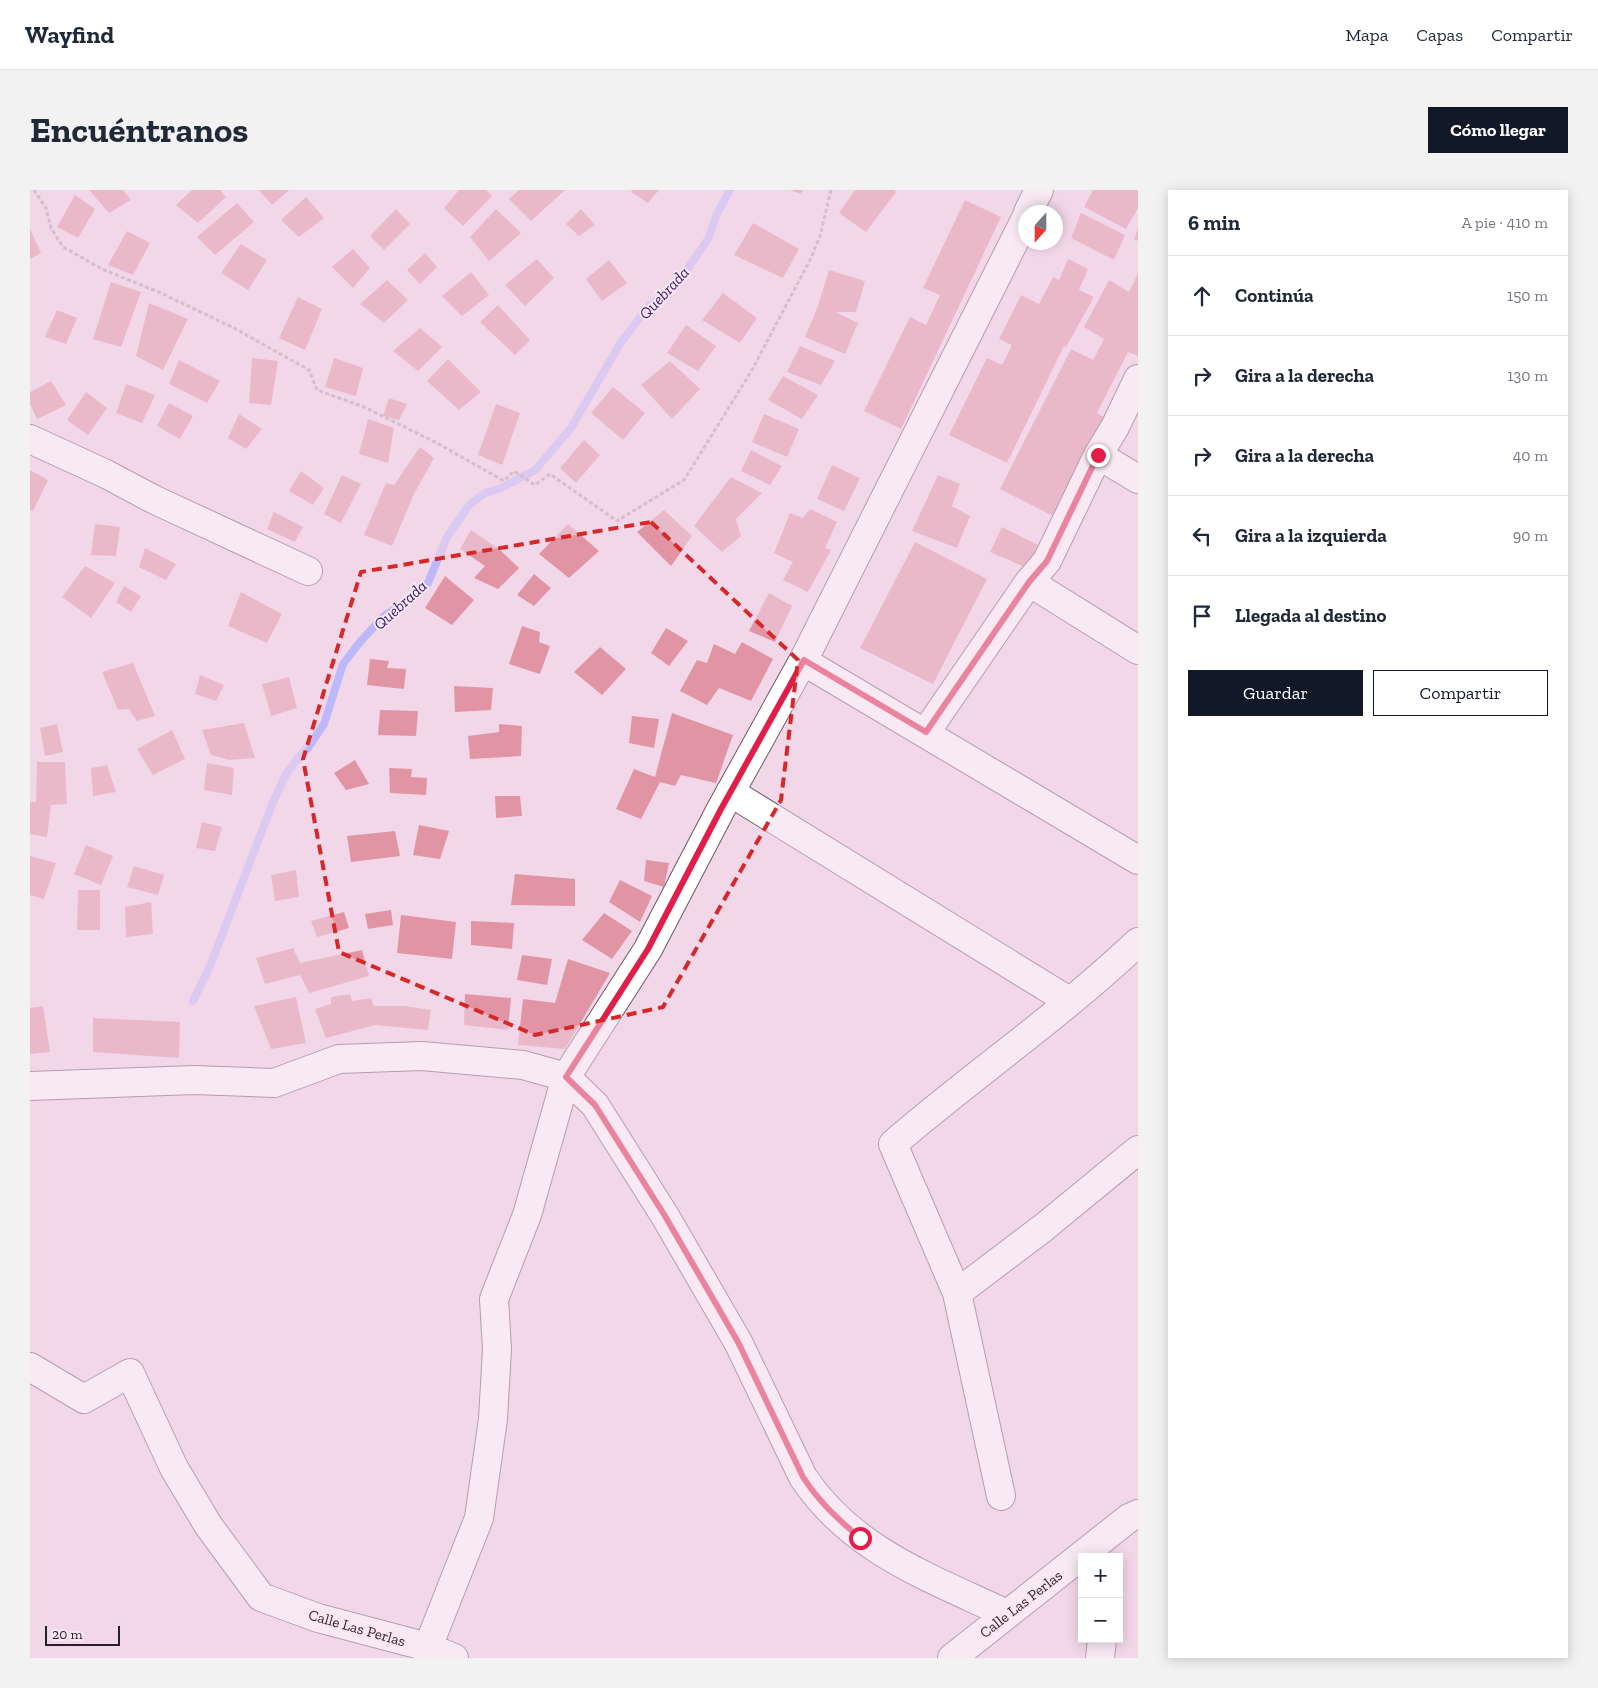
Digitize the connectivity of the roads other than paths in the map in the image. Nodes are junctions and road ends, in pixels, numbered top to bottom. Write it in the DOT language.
graph roads {
  1 [pos="1040,190"];
  2 [pos="1032,205"];
  3 [pos="1018,234"];
  4 [pos="1138,379"];
  5 [pos="30,439"];
  6 [pos="1098,455"];
  7 [pos="1138,479"];
  8 [pos="308,571"];
  9 [pos="1029,582"];
  10 [pos="1138,650"];
  11 [pos="804,660"];
  12 [pos="926,732"];
  13 [pos="730,792"];
  14 [pos="1138,860"];
  15 [pos="1138,942"];
  16 [pos="1069,1001"];
  17 [pos="566,1077"];
  18 [pos="30,1086"];
  19 [pos="1138,1150"];
  20 [pos="957,1293"];
  21 [pos="30,1368"];
  22 [pos="1001,1496"];
  23 [pos="1138,1514"];
  24 [pos="1108,1545"];
  25 [pos="1007,1614"];
  26 [pos="1102,1643"];
  27 [pos="428,1647"];
  28 [pos="454,1658"];
  29 [pos="952,1658"];
  30 [pos="1100,1658"];
  1 -- 2 [label="street"];
  3 -- 11 [label="street"];
  4 -- 6 [label="street"];
  5 -- 8 [label="street"];
  6 -- 7 [label="street"];
  6 -- 9 [label="street"];
  9 -- 10 [label="street"];
  9 -- 12 [label="street"];
  11 -- 12 [label="street"];
  11 -- 13 [label="street"];
  12 -- 14 [label="street"];
  13 -- 16 [label="street"];
  13 -- 17 [label="street"];
  15 -- 16 [label="street"];
  16 -- 20 [label="street"];
  17 -- 18 [label="street"];
  17 -- 25 [label="street"];
  17 -- 27 [label="street"];
  19 -- 20 [label="street"];
  20 -- 22 [label="street"];
  21 -- 27 [label="street, Calle Las Perlas"];
  23 -- 24 [label="street, Calle Las Perlas"];
  24 -- 25 [label="street, Calle Las Perlas"];
  25 -- 29 [label="street, Calle Las Perlas"];
  26 -- 30 [label="street"];
  27 -- 28 [label="street, Calle Las Perlas"];
}
